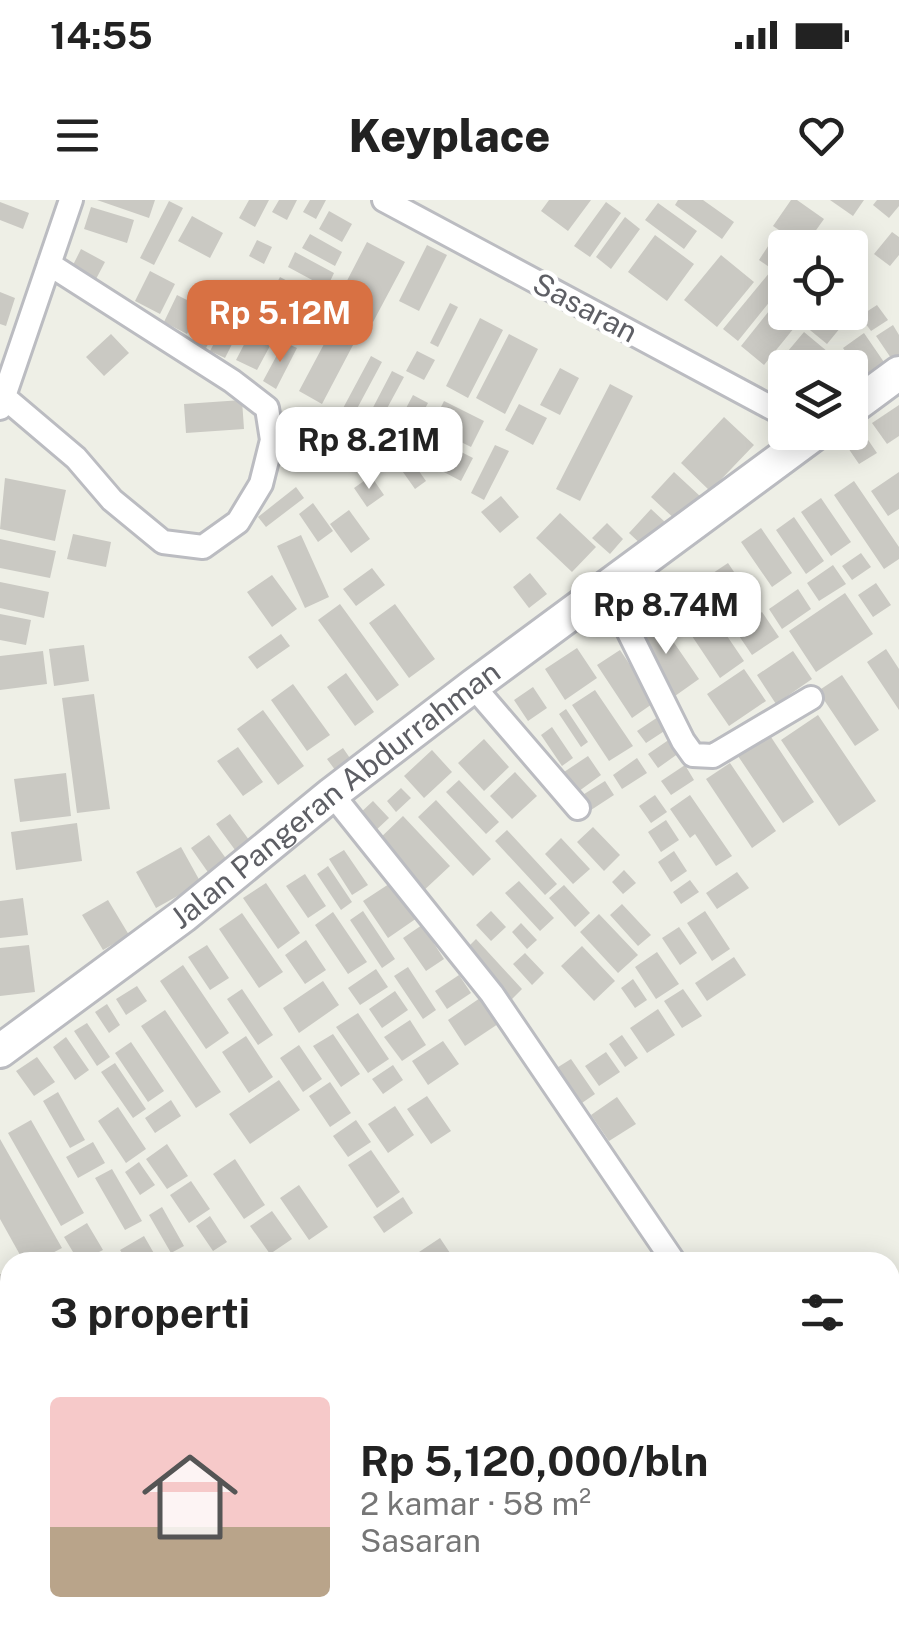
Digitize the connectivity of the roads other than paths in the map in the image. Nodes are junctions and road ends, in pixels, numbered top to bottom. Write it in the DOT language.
graph roads {
  1 [pos="71,200"];
  2 [pos="384,200"];
  3 [pos="49,264"];
  4 [pos="899,373"];
  5 [pos="868,396"];
  6 [pos="2,403"];
  7 [pos="768,406"];
  8 [pos="793,450"];
  9 [pos="606,588"];
  10 [pos="473,686"];
  11 [pos="811,698"];
  12 [pos="332,794"];
  13 [pos="578,808"];
  14 [pos="0,1051"];
  15 [pos="667,1252"];
  1 -- 3 [label="street"];
  2 -- 7 [label="street, Sasaran"];
  3 -- 6 [label="street"];
  3 -- 6 [label="street"];
  4 -- 5 [label="street"];
  8 -- 9 [label="street, Jalan Pangeran Abdurrahman"];
  9 -- 10 [label="street, Jalan Pangeran Abdurrahman"];
  9 -- 11 [label="street"];
  10 -- 12 [label="street, Jalan Pangeran Abdurrahman"];
  10 -- 13 [label="street"];
  12 -- 14 [label="street, Jalan Pangeran Abdurrahman"];
  12 -- 15 [label="street"];
}
